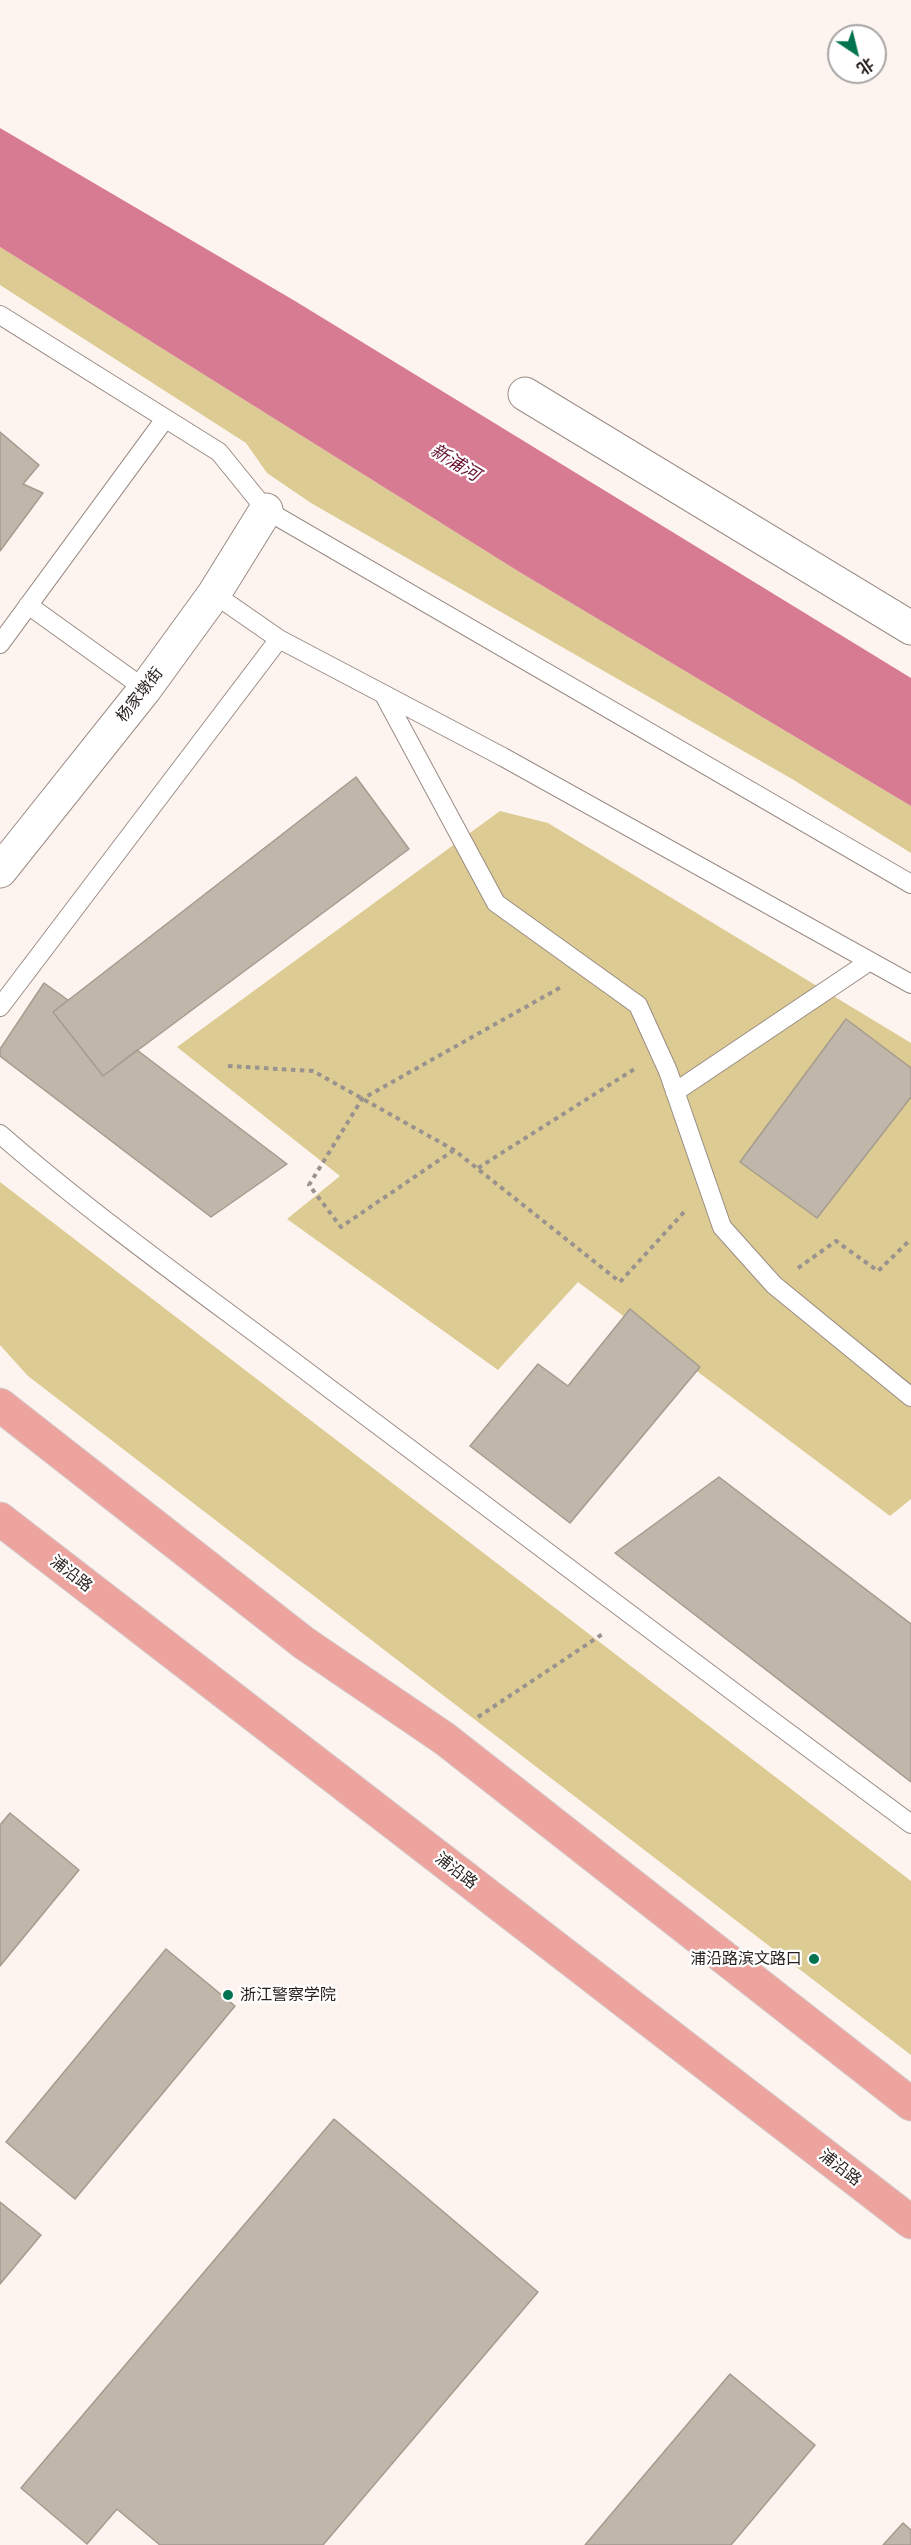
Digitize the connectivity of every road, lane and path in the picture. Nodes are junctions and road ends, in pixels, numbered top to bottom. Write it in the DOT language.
graph roads {
  1 [pos="0,315"];
  2 [pos="525,394"];
  3 [pos="165,419"];
  4 [pos="266,510"];
  5 [pos="214,594"];
  6 [pos="28,605"];
  7 [pos="911,628"];
  8 [pos="279,639"];
  9 [pos="0,644"];
  10 [pos="145,689"];
  11 [pos="384,694"];
  12 [pos="0,871"];
  13 [pos="911,884"];
  14 [pos="870,961"];
  15 [pos="590,971"];
  16 [pos="911,984"];
  17 [pos="0,1007"];
  18 [pos="659,1053"];
  19 [pos="228,1066"];
  20 [pos="675,1092"];
  21 [pos="362,1099"];
  22 [pos="0,1134"];
  23 [pos="454,1150"];
  24 [pos="478,1168"];
  25 [pos="708,1186"];
  26 [pos="911,1243"];
  27 [pos="774,1285"];
  28 [pos="911,1397"];
  29 [pos="0,1405"];
  30 [pos="0,1519"];
  31 [pos="630,1616"];
  32 [pos="445,1739"];
  33 [pos="911,1824"];
  34 [pos="911,2104"];
  35 [pos="911,2222"];
  1 -- 3 [label="lane"];
  2 -- 7 [label="street"];
  3 -- 4 [label="lane"];
  3 -- 6 [label="lane"];
  4 -- 5 [label="street, 杨家墩街"];
  4 -- 13 [label="lane"];
  5 -- 8 [label="lane"];
  5 -- 10 [label="street, 杨家墩街"];
  6 -- 9 [label="lane"];
  6 -- 10 [label="lane"];
  8 -- 11 [label="lane"];
  8 -- 17 [label="lane"];
  10 -- 12 [label="street, 杨家墩街"];
  11 -- 14 [label="lane"];
  11 -- 15 [label="lane"];
  14 -- 16 [label="lane"];
  14 -- 20 [label="lane"];
  15 -- 18 [label="lane"];
  15 -- 21 [label="path"];
  18 -- 20 [label="lane"];
  18 -- 24 [label="path"];
  19 -- 21 [label="path"];
  20 -- 25 [label="lane"];
  21 -- 23 [label="path"];
  21 -- 23 [label="path"];
  22 -- 31 [label="lane"];
  23 -- 24 [label="path"];
  24 -- 25 [label="path"];
  25 -- 27 [label="lane"];
  26 -- 27 [label="path"];
  27 -- 28 [label="lane"];
  29 -- 32 [label="main road"];
  30 -- 35 [label="main road, 浦沿路"];
  31 -- 32 [label="path"];
  31 -- 33 [label="lane"];
  32 -- 34 [label="main road"];
}
